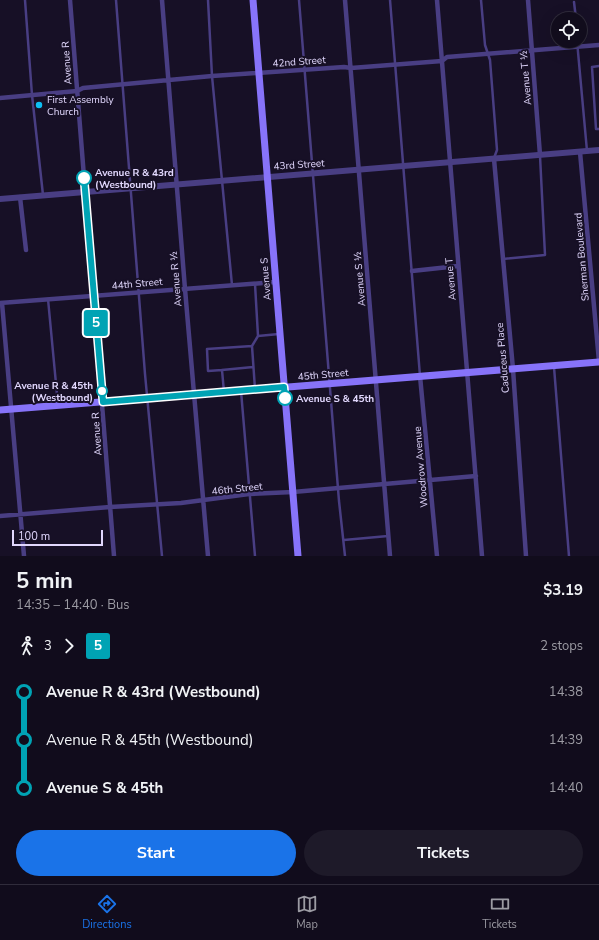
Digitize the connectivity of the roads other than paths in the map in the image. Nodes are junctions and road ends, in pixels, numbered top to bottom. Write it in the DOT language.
graph roads {
  1 [pos="25,0"];
  2 [pos="70,0"];
  3 [pos="116,0"];
  4 [pos="162,0"];
  5 [pos="208,0"];
  6 [pos="253,0"];
  7 [pos="299,0"];
  8 [pos="345,0"];
  9 [pos="390,0"];
  10 [pos="437,0"];
  11 [pos="481,0"];
  12 [pos="528,0"];
  13 [pos="574,2"];
  14 [pos="575,12"];
  15 [pos="587,44"];
  16 [pos="599,45"];
  17 [pos="551,47"];
  18 [pos="577,48"];
  19 [pos="532,50"];
  20 [pos="488,53"];
  21 [pos="442,61"];
  22 [pos="395,65"];
  23 [pos="599,66"];
  24 [pos="351,68"];
  25 [pos="305,69"];
  26 [pos="259,73"];
  27 [pos="212,76"];
  28 [pos="169,80"];
  29 [pos="123,84"];
  30 [pos="77,91"];
  31 [pos="32,95"];
  32 [pos="0,98"];
  33 [pos="599,129"];
  34 [pos="599,150"];
  35 [pos="583,152"];
  36 [pos="540,155"];
  37 [pos="494,159"];
  38 [pos="450,162"];
  39 [pos="404,166"];
  40 [pos="359,170"];
  41 [pos="313,173"];
  42 [pos="267,176"];
  43 [pos="222,180"];
  44 [pos="176,184"];
  45 [pos="131,188"];
  46 [pos="85,192"];
  47 [pos="43,195"];
  48 [pos="20,197"];
  49 [pos="0,199"];
  50 [pos="26,250"];
  51 [pos="503,258"];
  52 [pos="458,266"];
  53 [pos="412,271"];
  54 [pos="276,282"];
  55 [pos="255,284"];
  56 [pos="232,285"];
  57 [pos="185,289"];
  58 [pos="139,292"];
  59 [pos="94,296"];
  60 [pos="48,300"];
  61 [pos="1,303"];
  62 [pos="280,334"];
  63 [pos="258,336"];
  64 [pos="252,346"];
  65 [pos="599,361"];
  66 [pos="554,365"];
  67 [pos="253,367"];
  68 [pos="513,368"];
  69 [pos="222,370"];
  70 [pos="467,372"];
  71 [pos="420,376"];
  72 [pos="376,380"];
  73 [pos="330,383"];
  74 [pos="284,387"];
  75 [pos="255,390"];
  76 [pos="241,391"];
  77 [pos="224,392"];
  78 [pos="194,394"];
  79 [pos="148,398"];
  80 [pos="103,402"];
  81 [pos="58,406"];
  82 [pos="11,409"];
  83 [pos="0,410"];
  84 [pos="476,476"];
  85 [pos="430,480"];
  86 [pos="384,484"];
  87 [pos="338,488"];
  88 [pos="293,492"];
  89 [pos="249,494"];
  90 [pos="203,501"];
  91 [pos="157,505"];
  92 [pos="110,507"];
  93 [pos="21,514"];
  94 [pos="0,516"];
  95 [pos="388,536"];
  96 [pos="344,540"];
  97 [pos="24,556"];
  98 [pos="114,556"];
  99 [pos="162,556"];
  100 [pos="208,556"];
  101 [pos="255,556"];
  102 [pos="298,556"];
  103 [pos="345,556"];
  104 [pos="390,556"];
  105 [pos="437,556"];
  106 [pos="482,556"];
  107 [pos="526,556"];
  108 [pos="569,556"];
  1 -- 31 [label="lane"];
  2 -- 30 [label="street, Avenue R"];
  3 -- 29 [label="lane"];
  4 -- 28 [label="street, Avenue R ½"];
  5 -- 27 [label="lane"];
  6 -- 26 [label="main road, Avenue S"];
  7 -- 25 [label="lane"];
  8 -- 24 [label="street, Avenue S ½"];
  9 -- 22 [label="lane"];
  10 -- 21 [label="street, Avenue T"];
  11 -- 20 [label="lane"];
  12 -- 19 [label="street, Avenue T ½"];
  13 -- 14 [label="lane"];
  15 -- 16 [label="street, 42nd Street"];
  17 -- 19 [label="street, 42nd Street"];
  18 -- 35 [label="lane"];
  19 -- 20 [label="street, 42nd Street"];
  19 -- 36 [label="street, Avenue T ½"];
  20 -- 21 [label="street, 42nd Street"];
  20 -- 37 [label="lane"];
  21 -- 22 [label="street, 42nd Street"];
  21 -- 38 [label="street, Avenue T"];
  22 -- 24 [label="street, 42nd Street"];
  22 -- 39 [label="lane"];
  23 -- 33 [label="lane"];
  24 -- 25 [label="street, 42nd Street"];
  24 -- 40 [label="street, Avenue S ½"];
  25 -- 26 [label="street, 42nd Street"];
  25 -- 41 [label="lane"];
  26 -- 27 [label="street, 42nd Street"];
  26 -- 42 [label="main road, Avenue S"];
  27 -- 28 [label="street, 42nd Street"];
  27 -- 43 [label="lane"];
  28 -- 29 [label="street, 42nd Street"];
  28 -- 44 [label="street, Avenue R ½"];
  29 -- 30 [label="street, 42nd Street"];
  29 -- 45 [label="lane"];
  30 -- 31 [label="street, 42nd Street"];
  30 -- 46 [label="street, Avenue R"];
  31 -- 32 [label="street, 42nd Street"];
  31 -- 47 [label="lane"];
  34 -- 35 [label="street, 43rd Street"];
  35 -- 36 [label="street, 43rd Street"];
  35 -- 65 [label="street, Sherman Boulevard"];
  36 -- 37 [label="street, 43rd Street"];
  36 -- 51 [label="lane"];
  37 -- 38 [label="street, 43rd Street"];
  37 -- 51 [label="street, Caduceus Place"];
  38 -- 39 [label="street, 43rd Street"];
  38 -- 52 [label="street, Avenue T"];
  39 -- 40 [label="street, 43rd Street"];
  39 -- 53 [label="lane"];
  40 -- 41 [label="street, 43rd Street"];
  40 -- 72 [label="street, Avenue S ½"];
  41 -- 42 [label="street, 43rd Street"];
  41 -- 73 [label="lane"];
  42 -- 43 [label="street, 43rd Street"];
  42 -- 54 [label="main road, Avenue S"];
  43 -- 44 [label="street, 43rd Street"];
  43 -- 56 [label="lane"];
  44 -- 45 [label="street, 43rd Street"];
  44 -- 57 [label="street, Avenue R ½"];
  45 -- 46 [label="street, 43rd Street"];
  45 -- 58 [label="lane"];
  46 -- 47 [label="street, 43rd Street"];
  46 -- 59 [label="street, Avenue R"];
  47 -- 48 [label="street, 43rd Street"];
  48 -- 49 [label="street, 43rd Street"];
  48 -- 50 [label="street"];
  51 -- 68 [label="street, Caduceus Place"];
  52 -- 53 [label="street"];
  52 -- 70 [label="street, Avenue T"];
  53 -- 71 [label="lane"];
  54 -- 55 [label="street, 44th Street"];
  54 -- 62 [label="main road, Avenue S"];
  55 -- 56 [label="street, 44th Street"];
  55 -- 63 [label="lane"];
  56 -- 57 [label="street, 44th Street"];
  57 -- 58 [label="street, 44th Street"];
  57 -- 78 [label="street, Avenue R ½"];
  58 -- 59 [label="street, 44th Street"];
  58 -- 79 [label="lane"];
  59 -- 60 [label="street, 44th Street"];
  59 -- 80 [label="street, Avenue R"];
  60 -- 61 [label="street, 44th Street"];
  60 -- 81 [label="lane"];
  61 -- 82 [label="street"];
  62 -- 63 [label="lane"];
  62 -- 74 [label="main road, Avenue S"];
  63 -- 64 [label="lane"];
  64 -- 67 [label="lane"];
  64 -- 69 [label="lane"];
  65 -- 66 [label="main road, 45th Street"];
  66 -- 68 [label="main road, 45th Street"];
  66 -- 108 [label="lane"];
  67 -- 69 [label="lane"];
  67 -- 75 [label="lane"];
  68 -- 70 [label="main road, 45th Street"];
  68 -- 107 [label="street, Caduceus Place"];
  69 -- 77 [label="lane"];
  70 -- 71 [label="main road, 45th Street"];
  70 -- 84 [label="street, Avenue T"];
  71 -- 72 [label="main road, 45th Street"];
  71 -- 85 [label="street, Woodrow Avenue"];
  72 -- 73 [label="main road, 45th Street"];
  72 -- 86 [label="street, Avenue S ½"];
  73 -- 74 [label="main road, 45th Street"];
  73 -- 87 [label="lane"];
  74 -- 75 [label="main road, 45th Street"];
  74 -- 88 [label="main road, Avenue S"];
  75 -- 76 [label="main road, 45th Street"];
  76 -- 77 [label="main road, 45th Street"];
  76 -- 89 [label="lane"];
  77 -- 78 [label="main road, 45th Street"];
  78 -- 79 [label="main road, 45th Street"];
  78 -- 90 [label="street, Avenue R ½"];
  79 -- 80 [label="main road, 45th Street"];
  79 -- 91 [label="lane"];
  80 -- 81 [label="main road, 45th Street"];
  80 -- 92 [label="street, Avenue R"];
  81 -- 82 [label="main road, 45th Street"];
  82 -- 83 [label="main road, 45th Street"];
  82 -- 93 [label="street"];
  84 -- 85 [label="street, 46th Street"];
  84 -- 106 [label="street, Avenue T"];
  85 -- 86 [label="street, 46th Street"];
  85 -- 105 [label="street, Woodrow Avenue"];
  86 -- 87 [label="street, 46th Street"];
  86 -- 95 [label="street, Avenue S ½"];
  87 -- 88 [label="street, 46th Street"];
  87 -- 96 [label="lane"];
  88 -- 89 [label="street, 46th Street"];
  88 -- 102 [label="main road, Avenue S"];
  89 -- 90 [label="street, 46th Street"];
  89 -- 101 [label="lane"];
  90 -- 91 [label="street, 46th Street"];
  90 -- 100 [label="street, Avenue R ½"];
  91 -- 92 [label="street, 46th Street"];
  91 -- 99 [label="lane"];
  92 -- 93 [label="street, 46th Street"];
  92 -- 98 [label="street, Avenue R"];
  93 -- 94 [label="street, 46th Street"];
  93 -- 97 [label="street"];
  95 -- 96 [label="lane"];
  95 -- 104 [label="street, Avenue S ½"];
  96 -- 103 [label="lane"];
}
